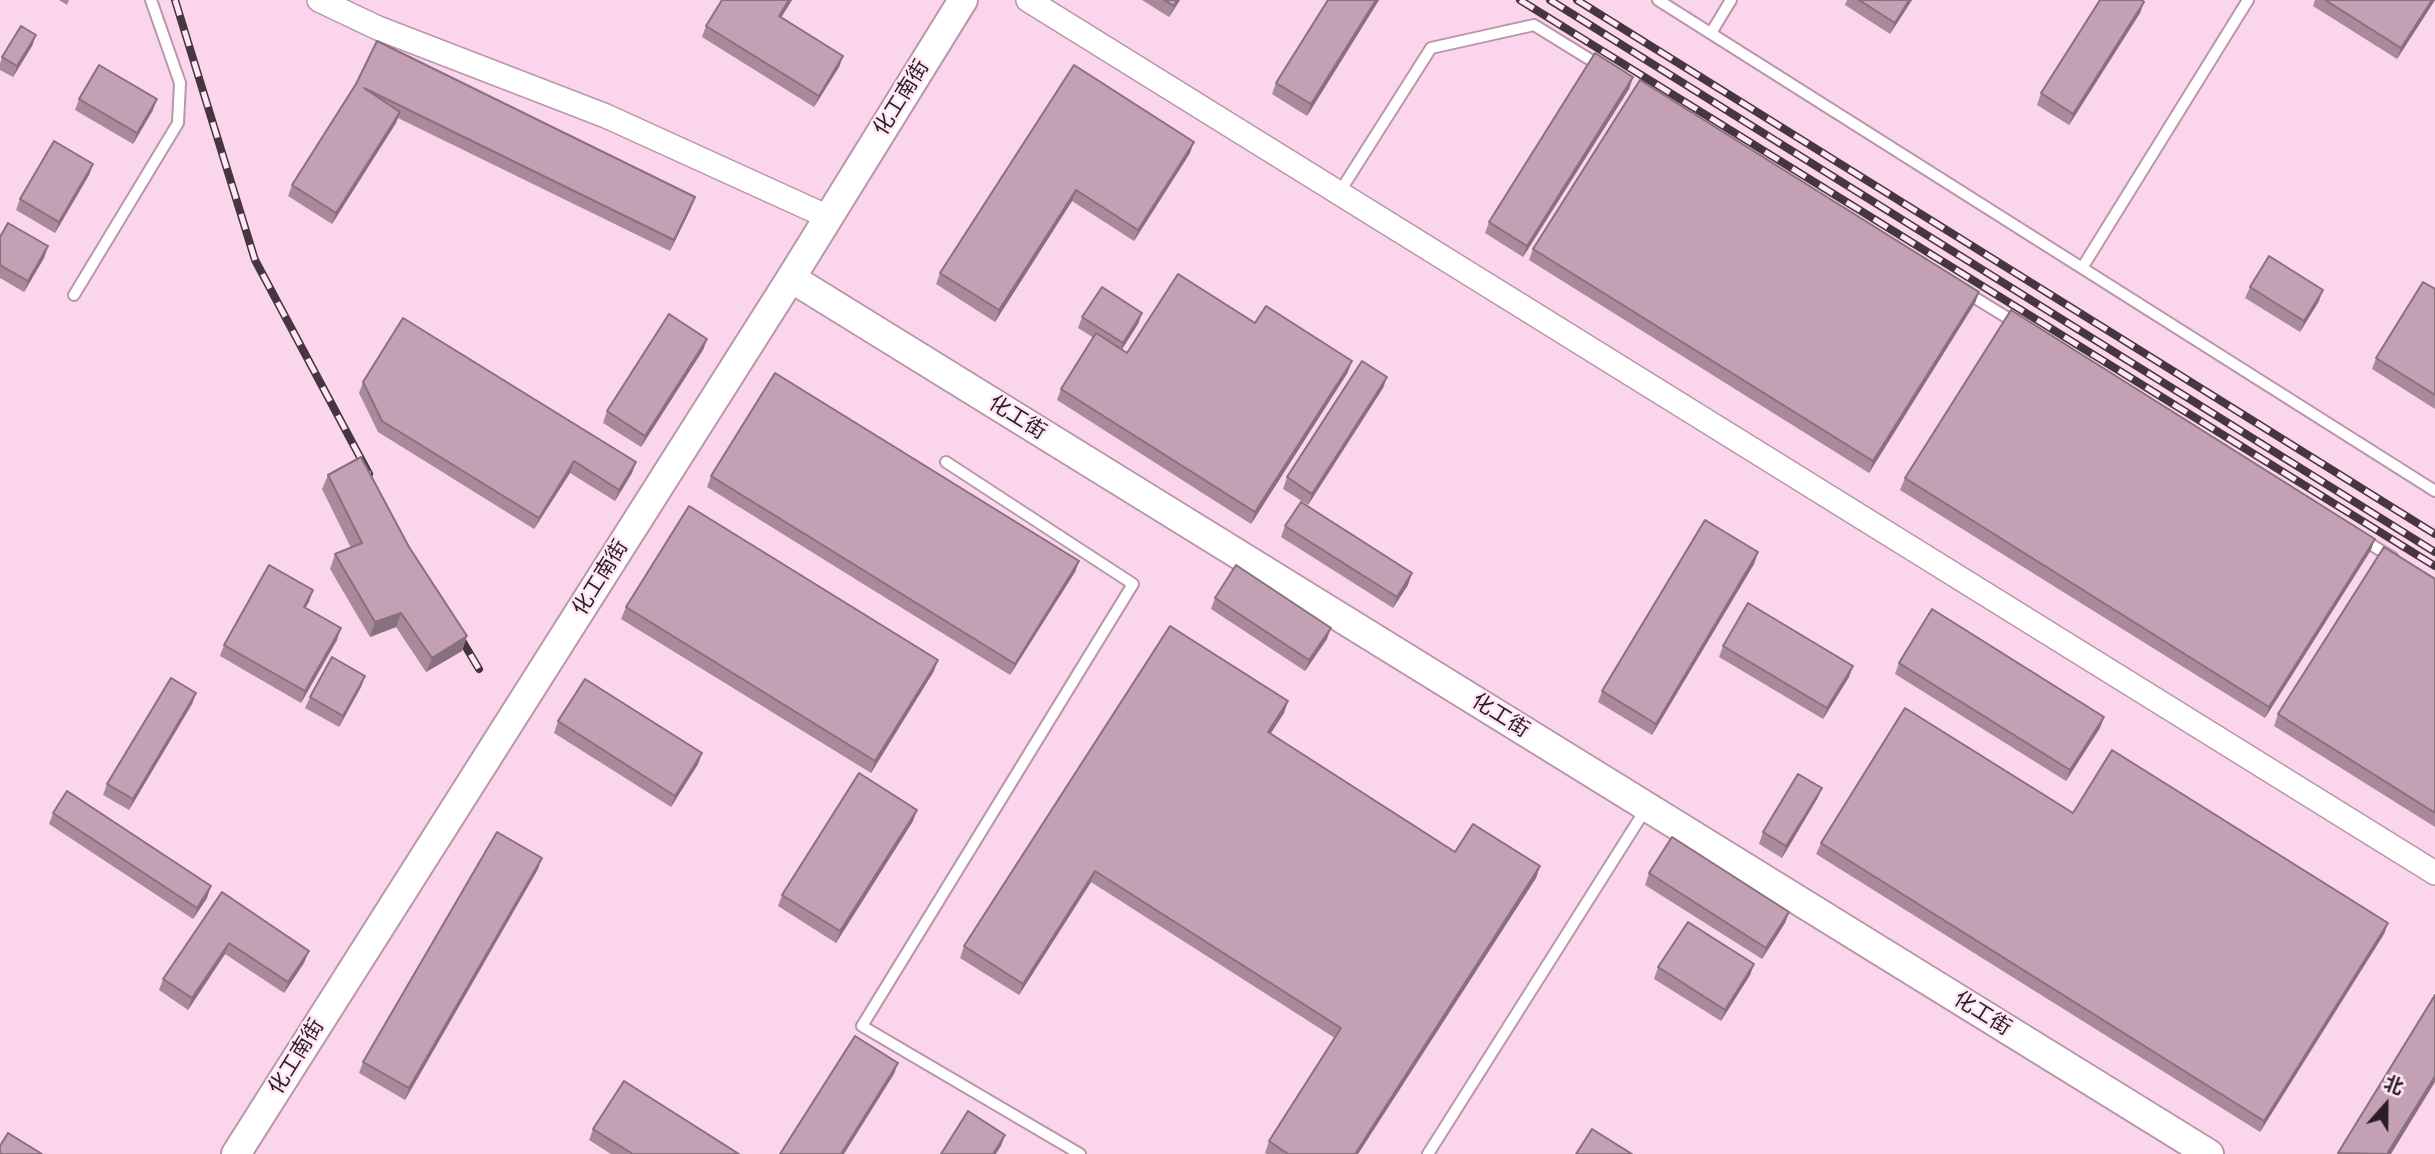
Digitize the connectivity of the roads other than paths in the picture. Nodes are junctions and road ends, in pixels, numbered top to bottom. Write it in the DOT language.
graph roads {
  1 [pos="151,0"];
  2 [pos="319,0"];
  3 [pos="962,0"];
  4 [pos="1028,0"];
  5 [pos="1658,0"];
  6 [pos="1731,0"];
  7 [pos="2248,0"];
  8 [pos="1711,33"];
  9 [pos="1617,76"];
  10 [pos="1339,193"];
  11 [pos="828,217"];
  12 [pos="2082,268"];
  13 [pos="791,278"];
  14 [pos="1961,289"];
  15 [pos="74,295"];
  16 [pos="2020,326"];
  17 [pos="946,463"];
  18 [pos="2435,491"];
  19 [pos="2352,532"];
  20 [pos="2399,562"];
  21 [pos="1647,807"];
  22 [pos="2435,873"];
  23 [pos="236,1154"];
  24 [pos="1080,1154"];
  25 [pos="1429,1154"];
  26 [pos="2209,1154"];
  1 -- 15 [label="lane"];
  2 -- 11 [label="street"];
  3 -- 11 [label="street, 化工南街"];
  4 -- 10 [label="street"];
  5 -- 8 [label="lane"];
  6 -- 8 [label="lane"];
  7 -- 12 [label="lane"];
  8 -- 12 [label="lane"];
  9 -- 10 [label="lane"];
  10 -- 22 [label="street"];
  11 -- 13 [label="street, 化工南街"];
  12 -- 18 [label="lane"];
  13 -- 21 [label="street, 化工街"];
  13 -- 23 [label="street, 化工南街"];
  14 -- 16 [label="lane"];
  17 -- 24 [label="lane"];
  19 -- 20 [label="lane"];
  21 -- 25 [label="lane"];
  21 -- 26 [label="street, 化工街"];
}
